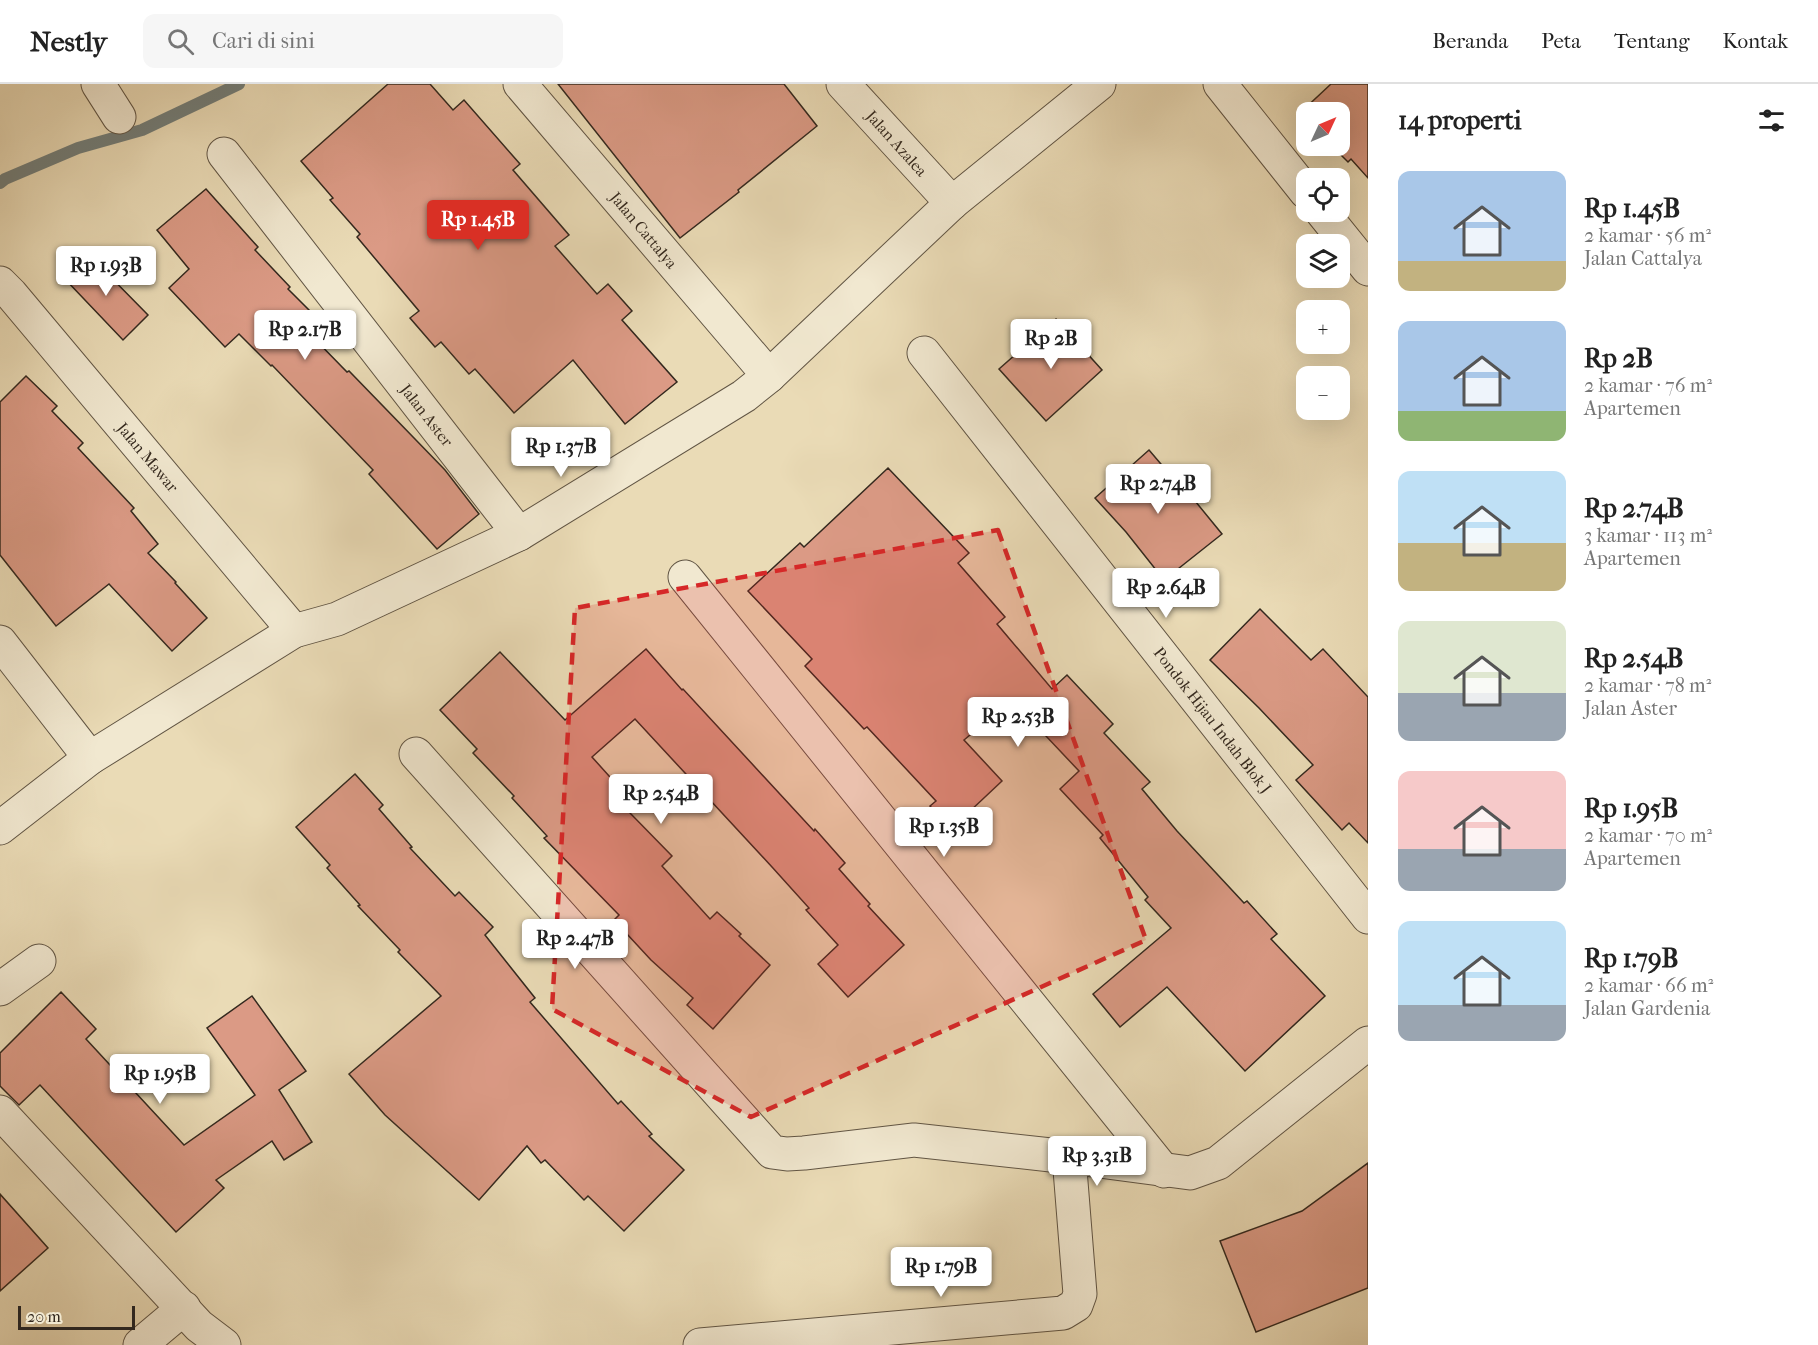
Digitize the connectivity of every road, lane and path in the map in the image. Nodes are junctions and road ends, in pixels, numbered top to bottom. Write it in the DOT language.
graph roads {
  1 [pos="98,84"];
  2 [pos="520,84"];
  3 [pos="843,84"];
  4 [pos="1099,84"];
  5 [pos="1220,84"];
  6 [pos="119,117"];
  7 [pos="224,154"];
  8 [pos="1296,179"];
  9 [pos="952,203"];
  10 [pos="1330,222"];
  11 [pos="1368,269"];
  12 [pos="4,294"];
  13 [pos="924,353"];
  14 [pos="769,376"];
  15 [pos="519,534"];
  16 [pos="685,577"];
  17 [pos="294,632"];
  18 [pos="0,642"];
  19 [pos="416,754"];
  20 [pos="90,758"];
  21 [pos="0,828"];
  22 [pos="1368,917"];
  23 [pos="39,961"];
  24 [pos="0,989"];
  25 [pos="1368,1043"];
  26 [pos="0,1112"];
  27 [pos="1069,1157"];
  28 [pos="1164,1170"];
  29 [pos="184,1308"];
  30 [pos="140,1345"];
  31 [pos="224,1345"];
  32 [pos="700,1345"];
  1 -- 6 [label="street"];
  2 -- 14 [label="street, Jalan Cattalya"];
  3 -- 9 [label="street, Jalan Azalea"];
  4 -- 9 [label="street"];
  5 -- 8 [label="street"];
  7 -- 15 [label="street, Jalan Aster"];
  9 -- 14 [label="street"];
  10 -- 11 [label="street"];
  12 -- 17 [label="street, Jalan Mawar"];
  13 -- 22 [label="street, Pondok Hijau Indah Blok J"];
  14 -- 15 [label="street"];
  15 -- 17 [label="street"];
  16 -- 28 [label="street"];
  17 -- 20 [label="street"];
  18 -- 20 [label="street"];
  19 -- 27 [label="street"];
  20 -- 21 [label="street"];
  23 -- 24 [label="street"];
  25 -- 28 [label="street"];
  26 -- 29 [label="street"];
  27 -- 28 [label="street"];
  27 -- 32 [label="street"];
  29 -- 30 [label="street"];
  29 -- 31 [label="street"];
}
